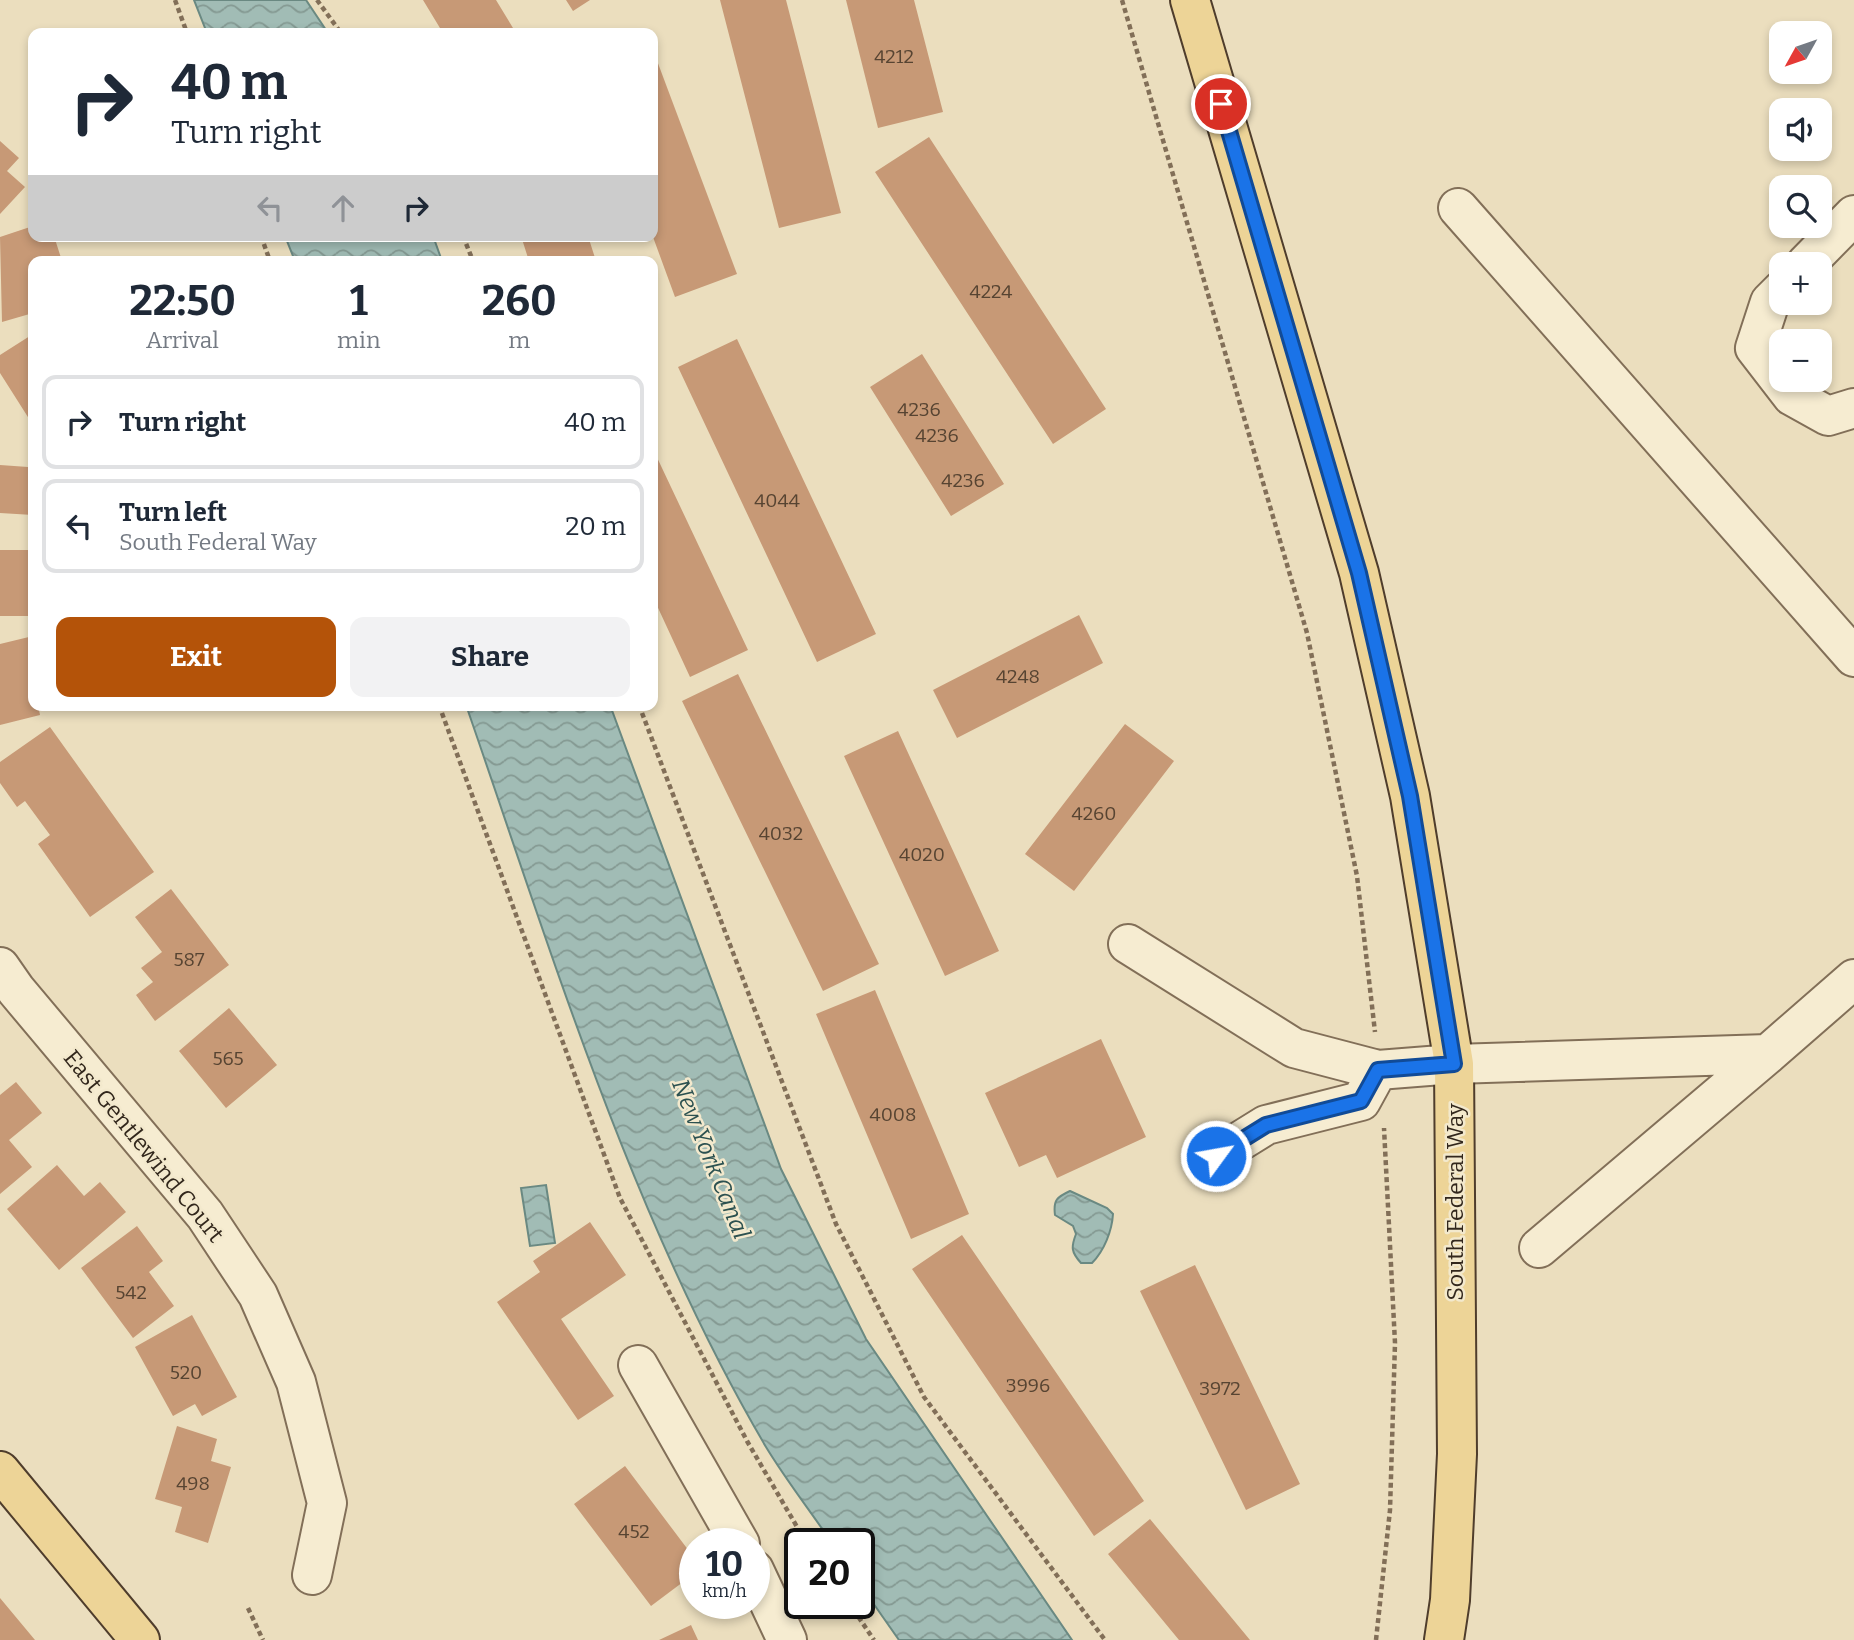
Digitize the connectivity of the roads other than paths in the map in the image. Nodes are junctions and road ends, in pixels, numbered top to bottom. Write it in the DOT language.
graph roads {
  1 [pos="1190,0"];
  2 [pos="1458,208"];
  3 [pos="1854,215"];
  4 [pos="1818,252"];
  5 [pos="1769,305"];
  6 [pos="1854,408"];
  7 [pos="1854,657"];
  8 [pos="1128,944"];
  9 [pos="0,967"];
  10 [pos="1854,979"];
  11 [pos="1768,1054"];
  12 [pos="1454,1064"];
  13 [pos="1378,1070"];
  14 [pos="1216,1156"];
  15 [pos="1539,1248"];
  16 [pos="638,1365"];
  17 [pos="0,1471"];
  18 [pos="731,1528"];
  19 [pos="312,1575"];
  20 [pos="770,1604"];
  21 [pos="139,1640"];
  22 [pos="787,1640"];
  23 [pos="1444,1640"];
  1 -- 12 [label="main road, South Federal Way"];
  2 -- 7 [label="street"];
  3 -- 4 [label="street"];
  5 -- 6 [label="street"];
  8 -- 13 [label="street"];
  9 -- 19 [label="street, East Gentlewind Court"];
  10 -- 11 [label="street"];
  11 -- 12 [label="street"];
  11 -- 15 [label="street"];
  12 -- 13 [label="street"];
  12 -- 23 [label="main road, South Federal Way"];
  13 -- 14 [label="street"];
  16 -- 18 [label="street"];
  17 -- 21 [label="main road"];
  20 -- 22 [label="street"];
}
